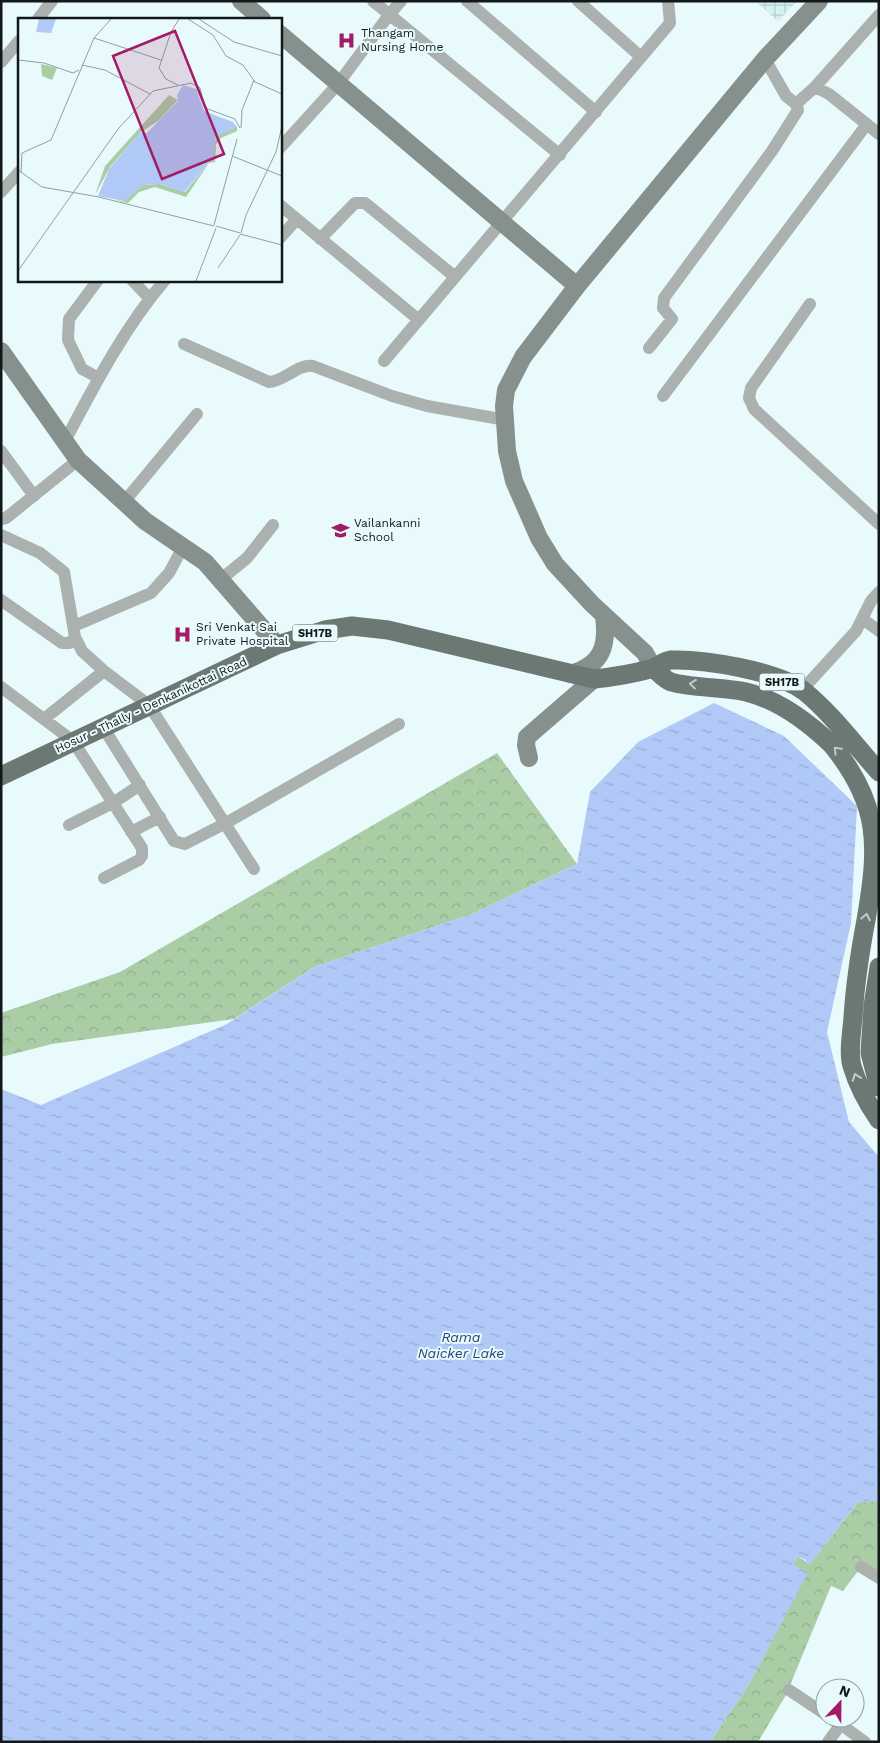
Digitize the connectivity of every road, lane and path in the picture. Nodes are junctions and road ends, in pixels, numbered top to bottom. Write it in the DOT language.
graph roads {
  1 [pos="52,1"];
  2 [pos="241,1"];
  3 [pos="372,1"];
  4 [pos="401,1"];
  5 [pos="467,1"];
  6 [pos="578,1"];
  7 [pos="668,1"];
  8 [pos="819,1"];
  9 [pos="389,15"];
  10 [pos="879,15"];
  11 [pos="39,18"];
  12 [pos="261,18"];
  13 [pos="281,35"];
  14 [pos="18,42"];
  15 [pos="641,57"];
  16 [pos="765,59"];
  17 [pos="1,62"];
  18 [pos="338,84"];
  19 [pos="815,86"];
  20 [pos="796,104"];
  21 [pos="596,112"];
  22 [pos="867,124"];
  23 [pos="879,134"];
  24 [pos="281,147"];
  25 [pos="560,155"];
  26 [pos="14,185"];
  27 [pos="1,192"];
  28 [pos="281,206"];
  29 [pos="297,219"];
  30 [pos="502,224"];
  31 [pos="281,237"];
  32 [pos="320,239"];
  33 [pos="454,276"];
  34 [pos="97,281"];
  35 [pos="133,281"];
  36 [pos="164,281"];
  37 [pos="577,286"];
  38 [pos="149,298"];
  39 [pos="810,304"];
  40 [pos="418,320"];
  41 [pos="184,344"];
  42 [pos="649,348"];
  43 [pos="1,351"];
  44 [pos="384,361"];
  45 [pos="99,378"];
  46 [pos="663,396"];
  47 [pos="197,414"];
  48 [pos="506,420"];
  49 [pos="65,441"];
  50 [pos="1,451"];
  51 [pos="78,460"];
  52 [pos="34,496"];
  53 [pos="124,502"];
  54 [pos="1,519"];
  55 [pos="879,524"];
  56 [pos="273,525"];
  57 [pos="1,535"];
  58 [pos="183,547"];
  59 [pos="220,580"];
  60 [pos="879,592"];
  61 [pos="1,600"];
  62 [pos="604,616"];
  63 [pos="864,620"];
  64 [pos="74,631"];
  65 [pos="879,631"];
  66 [pos="277,645"];
  67 [pos="653,668"];
  68 [pos="104,671"];
  69 [pos="571,674"];
  70 [pos="594,679"];
  71 [pos="1,687"];
  72 [pos="802,690"];
  73 [pos="149,705"];
  74 [pos="44,719"];
  75 [pos="399,724"];
  76 [pos="103,726"];
  77 [pos="73,741"];
  78 [pos="530,758"];
  79 [pos="879,772"];
  80 [pos="1,776"];
  81 [pos="140,786"];
  82 [pos="112,803"];
  83 [pos="160,817"];
  84 [pos="226,824"];
  85 [pos="69,825"];
  86 [pos="131,832"];
  87 [pos="254,869"];
  88 [pos="104,878"];
  89 [pos="879,966"];
  90 [pos="879,1087"];
  91 [pos="879,1120"];
  92 [pos="860,1567"];
  93 [pos="879,1578"];
  94 [pos="789,1690"];
  95 [pos="815,1707"];
  96 [pos="833,1728"];
  97 [pos="846,1728"];
  98 [pos="828,1742"];
  99 [pos="865,1742"];
  1 -- 11 [label="street"];
  2 -- 12 [label="street"];
  3 -- 9 [label="street"];
  4 -- 9 [label="street"];
  5 -- 21 [label="street"];
  6 -- 15 [label="street"];
  7 -- 15 [label="street"];
  8 -- 16 [label="street"];
  9 -- 18 [label="street"];
  9 -- 25 [label="street"];
  10 -- 19 [label="street"];
  13 -- 18 [label="street"];
  14 -- 17 [label="street"];
  15 -- 21 [label="street"];
  16 -- 20 [label="street"];
  16 -- 37 [label="street"];
  18 -- 24 [label="street"];
  18 -- 30 [label="street"];
  19 -- 20 [label="street"];
  19 -- 22 [label="street"];
  20 -- 42 [label="street"];
  21 -- 25 [label="street"];
  22 -- 23 [label="street"];
  22 -- 46 [label="street"];
  25 -- 30 [label="street"];
  26 -- 27 [label="street"];
  28 -- 29 [label="street"];
  29 -- 31 [label="street"];
  29 -- 32 [label="street"];
  30 -- 33 [label="street"];
  30 -- 37 [label="street"];
  32 -- 33 [label="street"];
  32 -- 40 [label="street"];
  33 -- 40 [label="street"];
  34 -- 45 [label="street"];
  35 -- 38 [label="street"];
  36 -- 38 [label="street"];
  37 -- 48 [label="street"];
  38 -- 45 [label="street"];
  39 -- 55 [label="street"];
  40 -- 44 [label="street"];
  41 -- 48 [label="street"];
  43 -- 49 [label="street"];
  45 -- 49 [label="street"];
  47 -- 53 [label="street"];
  48 -- 62 [label="street"];
  49 -- 51 [label="street"];
  50 -- 52 [label="street"];
  51 -- 52 [label="street"];
  51 -- 53 [label="street"];
  52 -- 54 [label="street"];
  53 -- 58 [label="street"];
  56 -- 59 [label="street"];
  57 -- 64 [label="street"];
  58 -- 59 [label="street"];
  58 -- 64 [label="street"];
  59 -- 66 [label="street"];
  60 -- 63 [label="street"];
  61 -- 64 [label="street"];
  62 -- 67 [label="street"];
  62 -- 69 [label="street"];
  63 -- 65 [label="street"];
  63 -- 72 [label="street"];
  64 -- 68 [label="street"];
  66 -- 69 [label="main road, Hosur - Thally - Denkanikottai Road / SH17B"];
  66 -- 73 [label="main road, Hosur - Thally - Denkanikottai Road / SH17B"];
  67 -- 70 [label="main road, Hosur - Thally - Denkanikottai Road / SH17B"];
  67 -- 72 [label="main road, Hosur - Thally - Denkanikottai Road / SH17B"];
  91 -- 67 [label="main road, SH17B, one-way"];
  68 -- 73 [label="street"];
  68 -- 74 [label="street"];
  69 -- 70 [label="main road, Hosur - Thally - Denkanikottai Road / SH17B"];
  70 -- 78 [label="street"];
  71 -- 74 [label="street"];
  72 -- 79 [label="main road, Hosur - Thally - Denkanikottai Road / SH17B"];
  73 -- 76 [label="main road, Hosur - Thally - Denkanikottai Road / SH17B"];
  73 -- 84 [label="street"];
  74 -- 77 [label="street"];
  75 -- 84 [label="street"];
  76 -- 77 [label="main road, Hosur - Thally - Denkanikottai Road / SH17B"];
  76 -- 81 [label="street"];
  77 -- 80 [label="main road, Hosur - Thally - Denkanikottai Road / SH17B"];
  77 -- 82 [label="street"];
  81 -- 82 [label="street"];
  81 -- 83 [label="street"];
  82 -- 85 [label="street"];
  82 -- 86 [label="street"];
  83 -- 84 [label="street"];
  83 -- 86 [label="street"];
  84 -- 87 [label="street"];
  86 -- 88 [label="street"];
  89 -- 90 [label="main road"];
  92 -- 93 [label="street"];
  94 -- 95 [label="street"];
  96 -- 98 [label="street"];
  97 -- 99 [label="street"];
}
